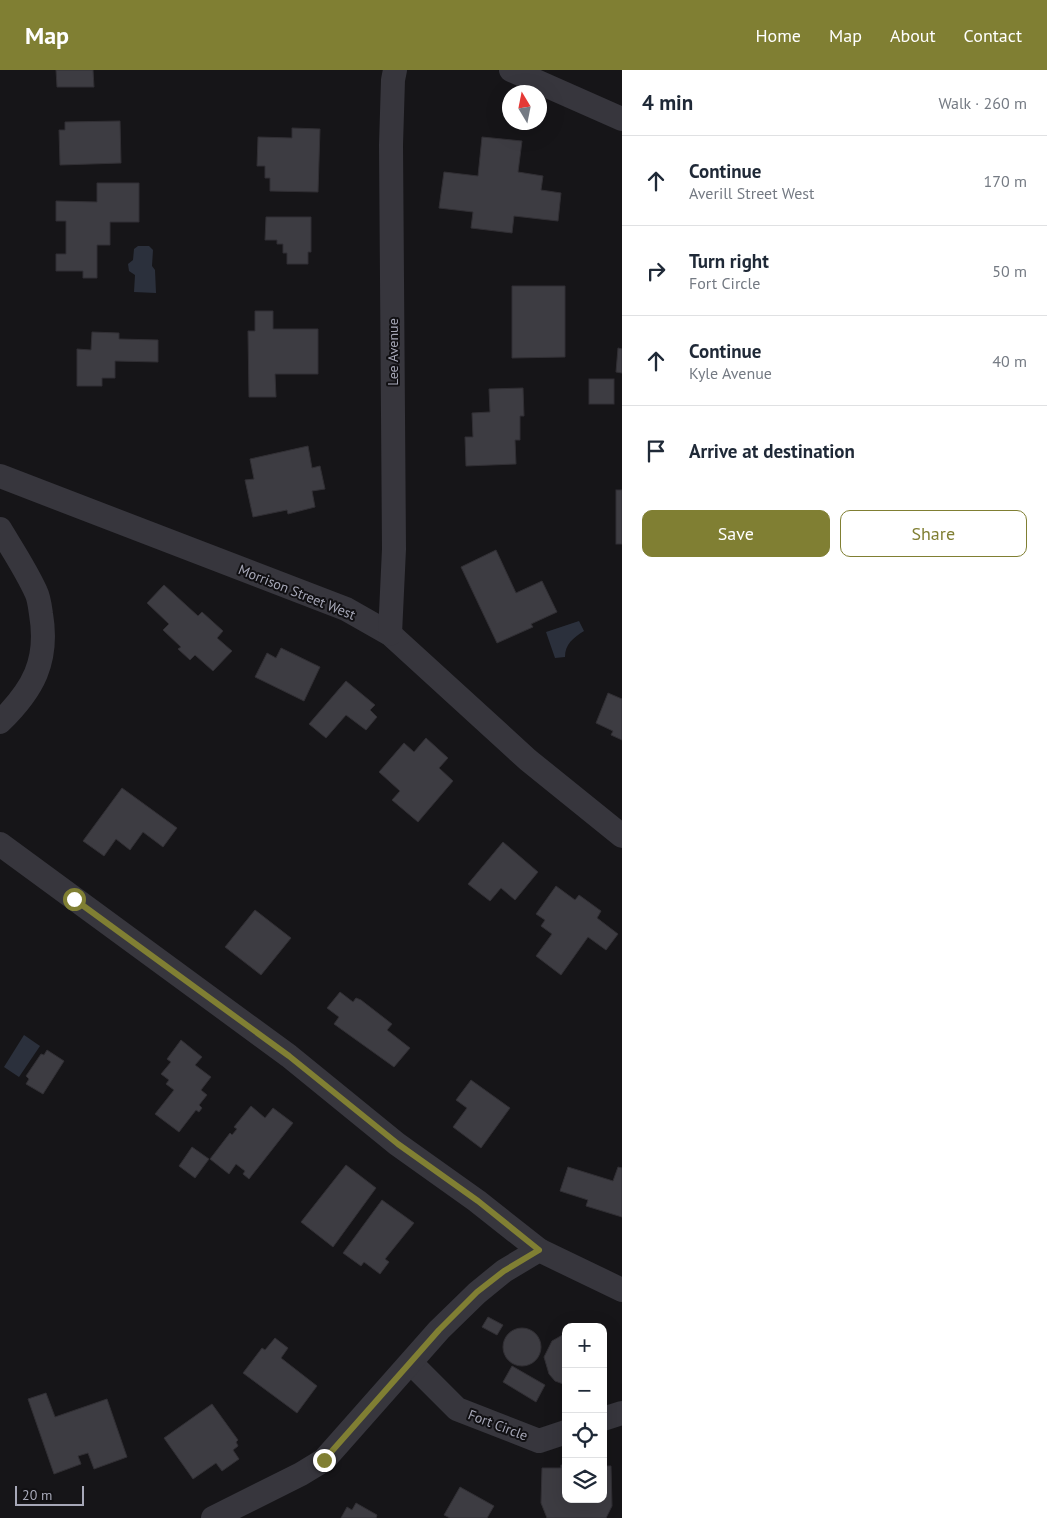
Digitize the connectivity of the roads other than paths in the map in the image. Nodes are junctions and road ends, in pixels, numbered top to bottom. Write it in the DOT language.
graph roads {
  1 [pos="395,70"];
  2 [pos="511,70"];
  3 [pos="622,120"];
  4 [pos="0,476"];
  5 [pos="0,529"];
  6 [pos="390,634"];
  7 [pos="0,722"];
  8 [pos="622,836"];
  9 [pos="0,844"];
  10 [pos="539,1250"];
  11 [pos="622,1290"];
  12 [pos="411,1363"];
  13 [pos="622,1413"];
  14 [pos="607,1418"];
  15 [pos="562,1433"];
  16 [pos="213,1518"];
  1 -- 6 [label="street, Lee Avenue"];
  2 -- 3 [label="street"];
  4 -- 6 [label="street, Morrison Street West"];
  5 -- 7 [label="street"];
  6 -- 8 [label="street, Morrison Street West"];
  9 -- 10 [label="street"];
  10 -- 11 [label="street"];
  10 -- 12 [label="street"];
  12 -- 15 [label="street, Fort Circle"];
  12 -- 16 [label="street"];
  13 -- 14 [label="street"];
}
